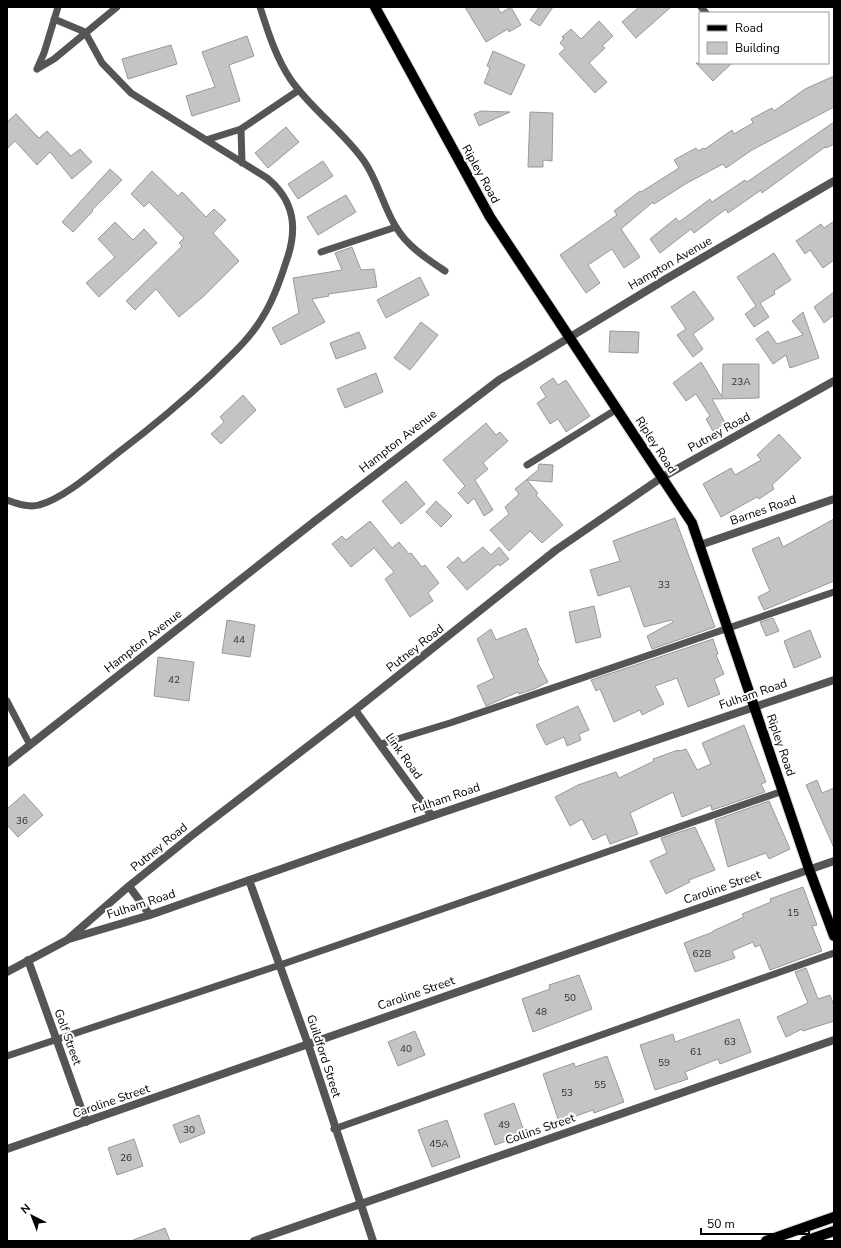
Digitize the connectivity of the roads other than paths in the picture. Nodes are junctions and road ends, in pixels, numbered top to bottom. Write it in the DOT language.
graph roads {
  1 [pos="58,7"];
  2 [pos="117,7"];
  3 [pos="260,7"];
  4 [pos="375,7"];
  5 [pos="54,19"];
  6 [pos="85,32"];
  7 [pos="299,90"];
  8 [pos="241,129"];
  9 [pos="206,140"];
  10 [pos="242,163"];
  11 [pos="834,181"];
  12 [pos="396,227"];
  13 [pos="321,252"];
  14 [pos="445,271"];
  15 [pos="570,337"];
  16 [pos="834,381"];
  17 [pos="617,408"];
  18 [pos="527,465"];
  19 [pos="661,478"];
  20 [pos="834,499"];
  21 [pos="7,500"];
  22 [pos="700,544"];
  23 [pos="834,592"];
  24 [pos="728,628"];
  25 [pos="834,680"];
  26 [pos="7,701"];
  27 [pos="754,707"];
  28 [pos="355,710"];
  29 [pos="381,744"];
  30 [pos="30,745"];
  31 [pos="7,763"];
  32 [pos="783,791"];
  33 [pos="432,816"];
  34 [pos="834,861"];
  35 [pos="809,869"];
  36 [pos="249,880"];
  37 [pos="129,886"];
  38 [pos="150,915"];
  39 [pos="834,936"];
  40 [pos="67,940"];
  41 [pos="834,952"];
  42 [pos="28,960"];
  43 [pos="280,965"];
  44 [pos="7,971"];
  45 [pos="56,1038"];
  46 [pos="834,1040"];
  47 [pos="308,1044"];
  48 [pos="7,1056"];
  49 [pos="86,1122"];
  50 [pos="334,1129"];
  51 [pos="7,1149"];
  52 [pos="360,1204"];
  53 [pos="834,1217"];
  54 [pos="834,1231"];
  55 [pos="254,1241"];
  56 [pos="373,1241"];
  57 [pos="766,1241"];
  58 [pos="805,1241"];
  1 -- 5 [label="lane"];
  2 -- 6 [label="lane"];
  3 -- 7 [label="lane"];
  4 -- 15 [label="main road, Ripley Road"];
  5 -- 6 [label="lane"];
  5 -- 6 [label="lane"];
  6 -- 9 [label="lane"];
  7 -- 8 [label="lane"];
  7 -- 12 [label="lane"];
  8 -- 9 [label="lane"];
  8 -- 10 [label="lane"];
  9 -- 10 [label="lane"];
  10 -- 21 [label="lane"];
  11 -- 15 [label="street, Hampton Avenue"];
  12 -- 13 [label="lane"];
  12 -- 14 [label="lane"];
  15 -- 17 [label="main road, Ripley Road"];
  15 -- 30 [label="street, Hampton Avenue"];
  16 -- 19 [label="street, Putney Road"];
  17 -- 18 [label="lane"];
  17 -- 19 [label="main road, Ripley Road"];
  19 -- 22 [label="main road, Ripley Road"];
  19 -- 28 [label="street, Putney Road"];
  20 -- 22 [label="street, Barnes Road"];
  22 -- 24 [label="main road, Ripley Road"];
  23 -- 24 [label="lane"];
  24 -- 27 [label="main road, Ripley Road"];
  24 -- 29 [label="lane"];
  25 -- 27 [label="street, Fulham Road"];
  26 -- 30 [label="lane"];
  27 -- 32 [label="main road, Ripley Road"];
  27 -- 33 [label="street, Fulham Road"];
  28 -- 29 [label="street, Link Road"];
  28 -- 37 [label="street, Putney Road"];
  29 -- 33 [label="street, Link Road"];
  30 -- 31 [label="street, Hampton Avenue"];
  32 -- 35 [label="main road, Ripley Road"];
  32 -- 43 [label="lane"];
  33 -- 36 [label="street, Fulham Road"];
  34 -- 35 [label="street, Caroline Street"];
  35 -- 39 [label="main road, Ripley Road"];
  35 -- 47 [label="street, Caroline Street"];
  36 -- 38 [label="street, Fulham Road"];
  36 -- 43 [label="street, Guildford Street"];
  37 -- 38 [label="street"];
  37 -- 40 [label="street, Putney Road"];
  38 -- 40 [label="street, Fulham Road"];
  40 -- 42 [label="street, Putney Road"];
  41 -- 50 [label="lane"];
  42 -- 44 [label="street"];
  42 -- 45 [label="street, Golf Street"];
  43 -- 45 [label="lane"];
  43 -- 47 [label="street, Guildford Street"];
  45 -- 48 [label="lane"];
  45 -- 49 [label="street, Golf Street"];
  46 -- 52 [label="street, Collins Street"];
  47 -- 49 [label="street, Caroline Street"];
  47 -- 50 [label="street, Guildford Street"];
  49 -- 51 [label="street, Caroline Street"];
  50 -- 52 [label="street, Guildford Street"];
  52 -- 55 [label="street, Collins Street"];
  52 -- 56 [label="street, Guildford Street"];
  53 -- 57 [label="main road"];
  54 -- 58 [label="main road"];
}
